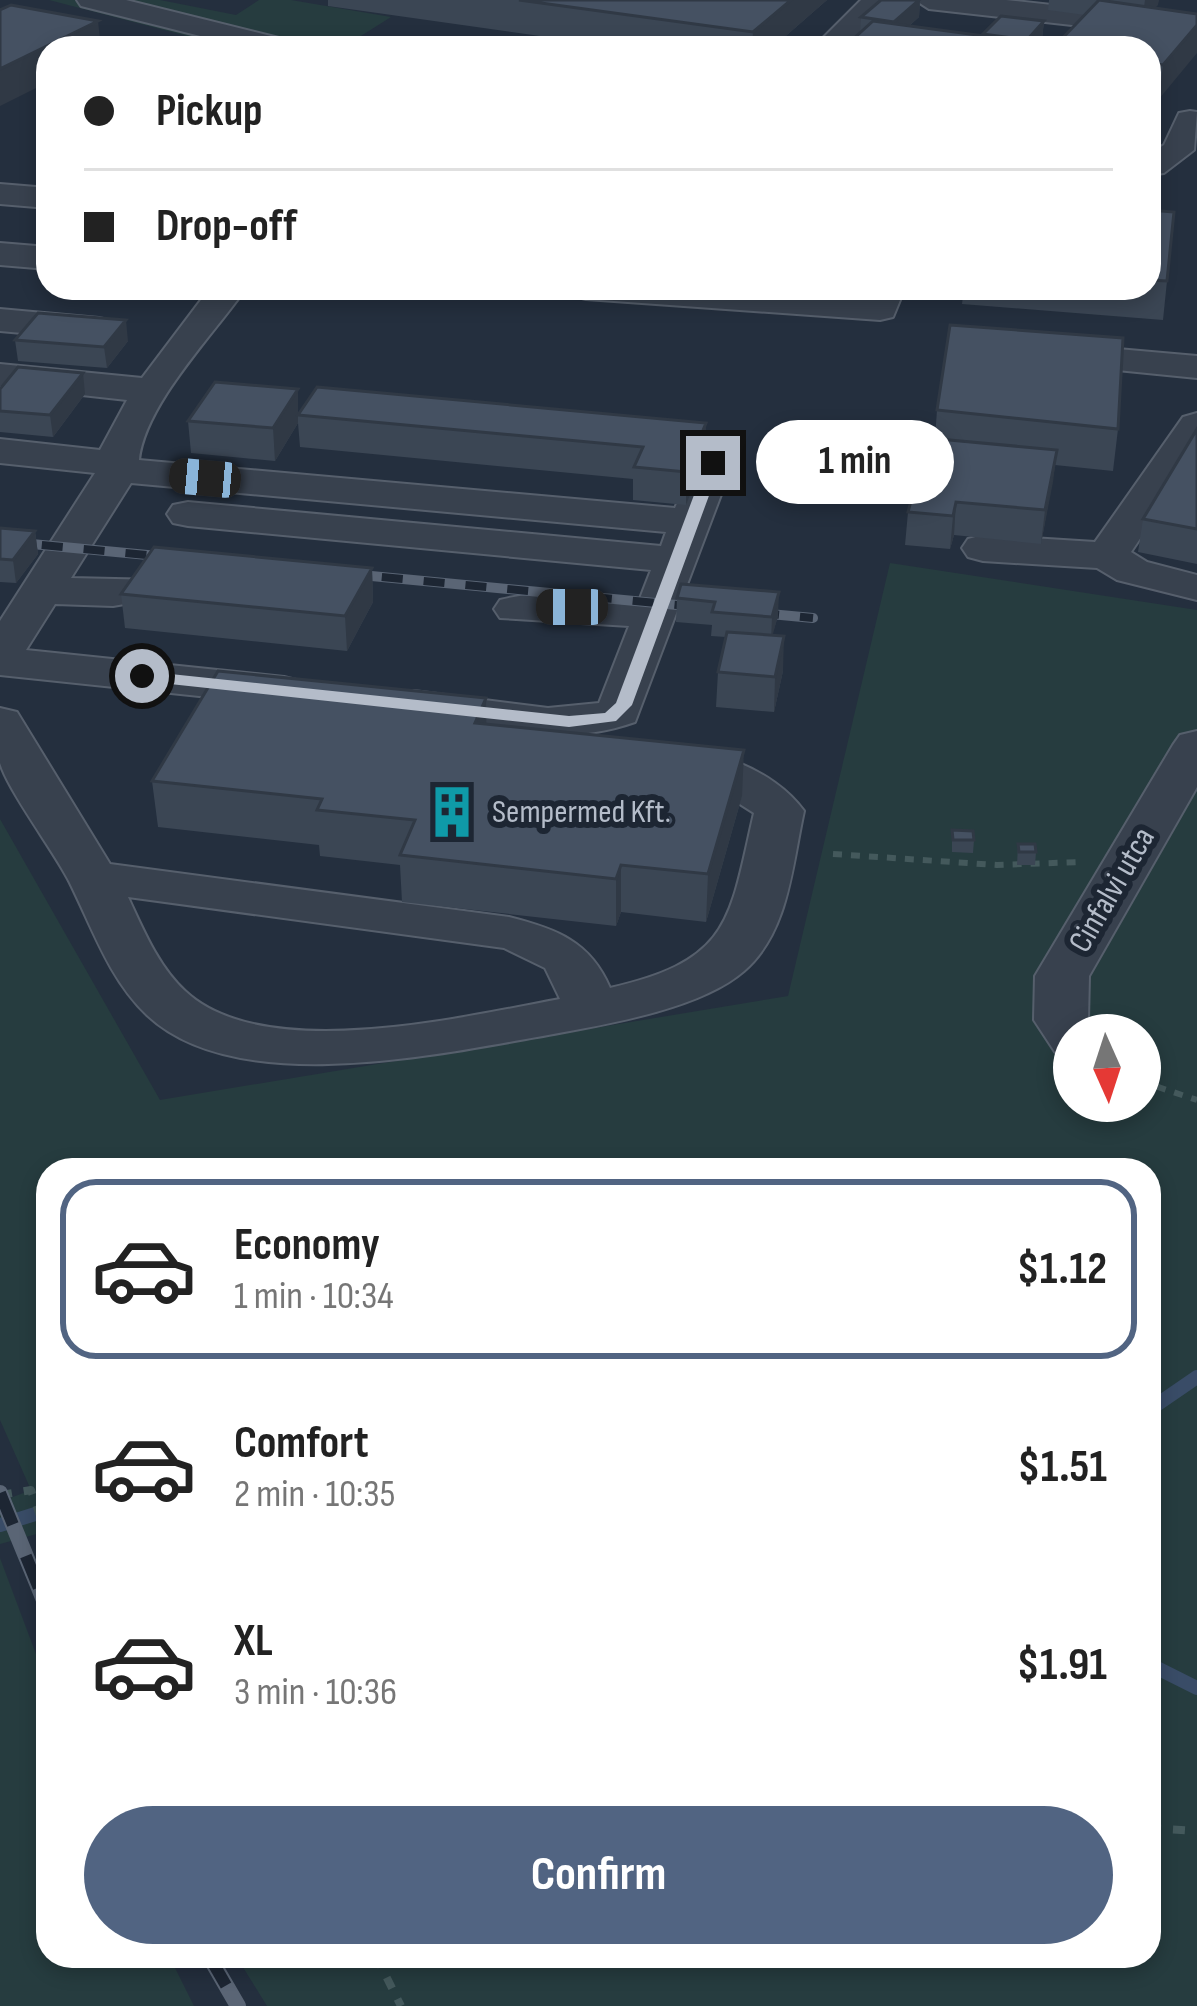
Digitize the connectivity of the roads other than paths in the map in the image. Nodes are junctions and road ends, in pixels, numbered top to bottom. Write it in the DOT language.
graph roads {
  1 [pos="91,0"];
  2 [pos="230,0"];
  3 [pos="890,0"];
  4 [pos="928,0"];
  5 [pos="1192,0"];
  6 [pos="177,24"];
  7 [pos="1164,29"];
  8 [pos="1197,30"];
  9 [pos="230,36"];
  10 [pos="840,36"];
  11 [pos="1161,118"];
  12 [pos="1194,120"];
  13 [pos="1161,160"];
  14 [pos="0,194"];
  15 [pos="36,197"];
  16 [pos="0,254"];
  17 [pos="36,257"];
  18 [pos="60,300"];
  19 [pos="219,300"];
  20 [pos="827,300"];
  21 [pos="883,300"];
  22 [pos="0,320"];
  23 [pos="40,324"];
  24 [pos="118,331"];
  25 [pos="1012,351"];
  26 [pos="1197,367"];
  27 [pos="4,380"];
  28 [pos="1197,388"];
  29 [pos="1129,390"];
  30 [pos="153,391"];
  31 [pos="1197,425"];
  32 [pos="0,451"];
  33 [pos="713,463"];
  34 [pos="120,467"];
  35 [pos="93,512"];
  36 [pos="683,541"];
  37 [pos="982,548"];
  38 [pos="1107,556"];
  39 [pos="1195,588"];
  40 [pos="144,589"];
  41 [pos="27,592"];
  42 [pos="516,609"];
  43 [pos="656,616"];
  44 [pos="0,658"];
  45 [pos="226,711"];
  46 [pos="349,711"];
  47 [pos="0,722"];
  48 [pos="1197,745"];
  49 [pos="92,878"];
  50 [pos="590,1009"];
  51 [pos="1061,1014"];
  1 -- 6 [label="street"];
  2 -- 6 [label="street"];
  3 -- 10 [label="street"];
  4 -- 7 [label="street"];
  5 -- 7 [label="street"];
  6 -- 9 [label="street"];
  7 -- 8 [label="street"];
  11 -- 12 [label="street"];
  12 -- 13 [label="street"];
  14 -- 15 [label="street"];
  16 -- 17 [label="street"];
  18 -- 23 [label="street"];
  19 -- 30 [label="street"];
  20 -- 21 [label="street"];
  22 -- 23 [label="street"];
  23 -- 24 [label="street"];
  25 -- 26 [label="street"];
  27 -- 30 [label="street"];
  28 -- 29 [label="street"];
  30 -- 34 [label="street"];
  31 -- 38 [label="street"];
  32 -- 34 [label="street"];
  33 -- 36 [label="street"];
  34 -- 35 [label="street"];
  34 -- 36 [label="street"];
  35 -- 36 [label="street"];
  35 -- 41 [label="street"];
  36 -- 43 [label="street"];
  37 -- 38 [label="street"];
  38 -- 39 [label="street"];
  40 -- 41 [label="street"];
  41 -- 44 [label="street"];
  42 -- 43 [label="street"];
  43 -- 46 [label="street"];
  44 -- 46 [label="street"];
  45 -- 46 [label="street"];
  46 -- 50 [label="street"];
  47 -- 49 [label="street"];
  48 -- 51 [label="street, Cinfalvi utca"];
  49 -- 50 [label="street"];
  49 -- 50 [label="street"];
}
